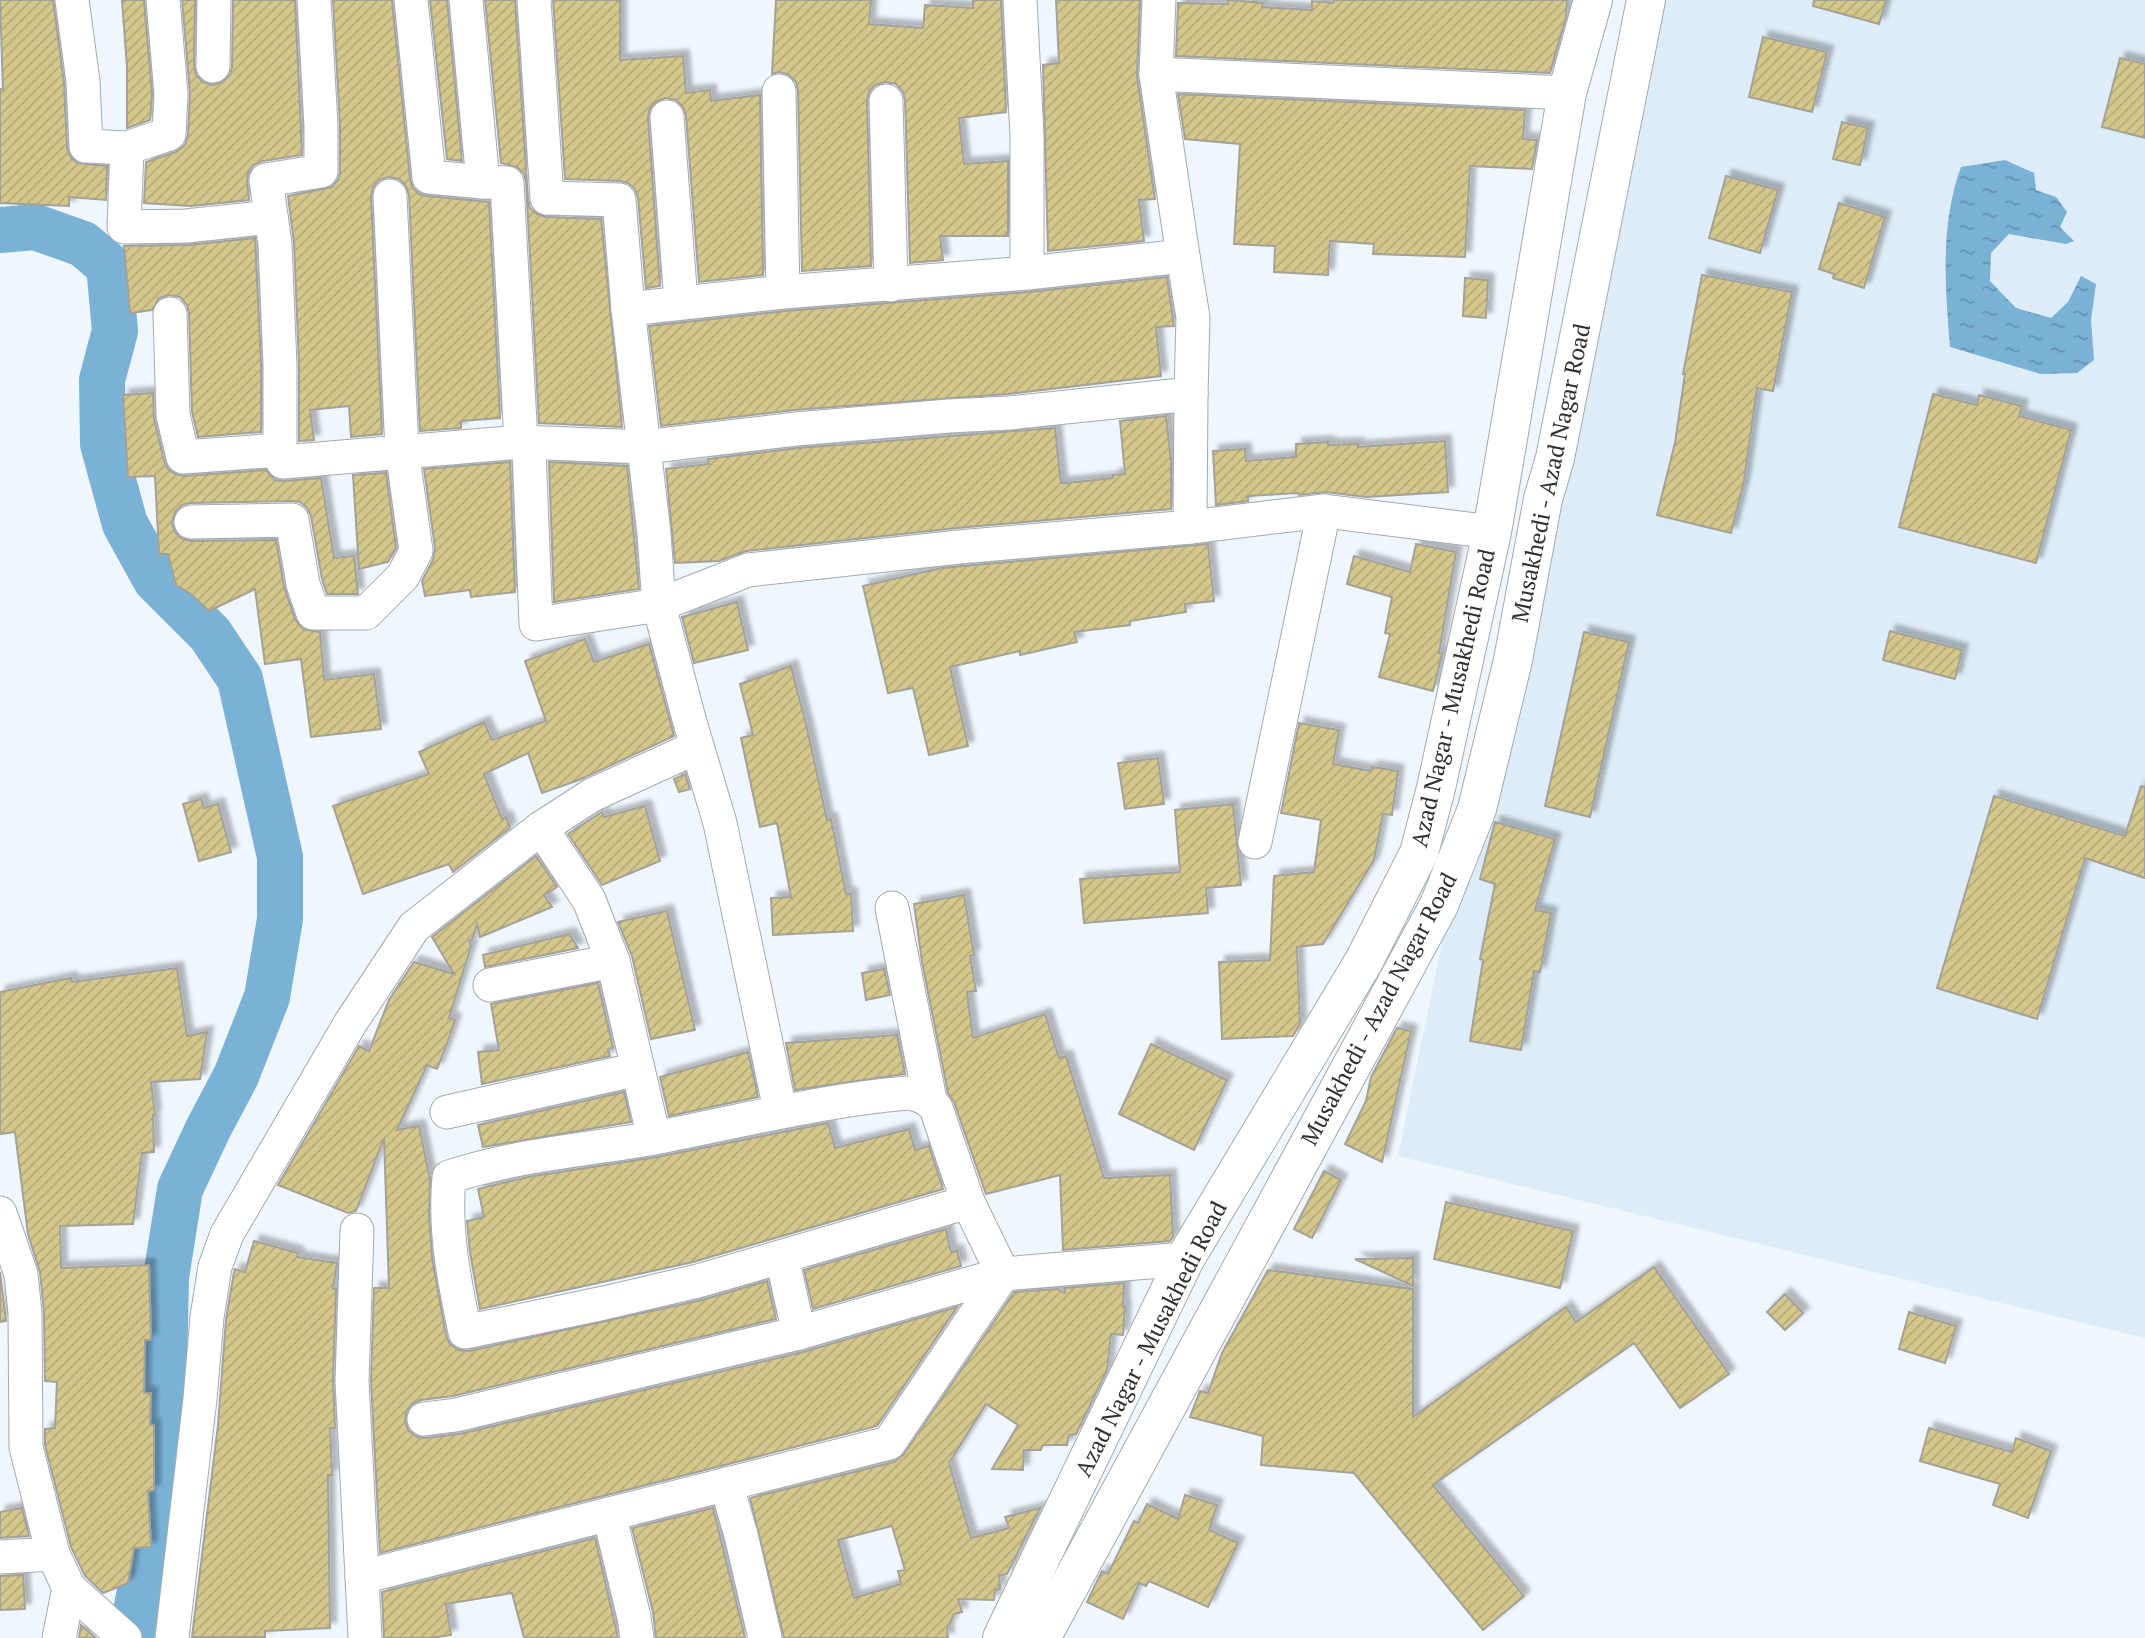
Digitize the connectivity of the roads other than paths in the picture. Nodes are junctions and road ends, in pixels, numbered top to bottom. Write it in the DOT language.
graph roads {
  1 [pos="72,0"];
  2 [pos="163,0"];
  3 [pos="214,0"];
  4 [pos="314,0"];
  5 [pos="411,0"];
  6 [pos="466,0"];
  7 [pos="534,0"];
  8 [pos="1020,0"];
  9 [pos="1159,0"];
  10 [pos="1593,0"];
  11 [pos="1646,0"];
  12 [pos="213,66"];
  13 [pos="1156,74"];
  14 [pos="779,91"];
  15 [pos="1567,93"];
  16 [pos="886,101"];
  17 [pos="667,117"];
  18 [pos="127,148"];
  19 [pos="483,182"];
  20 [pos="390,196"];
  21 [pos="271,217"];
  22 [pos="1183,256"];
  23 [pos="1027,273"];
  24 [pos="891,285"];
  25 [pos="783,292"];
  26 [pos="681,302"];
  27 [pos="628,309"];
  28 [pos="170,314"];
  29 [pos="1191,394"];
  30 [pos="521,442"];
  31 [pos="644,447"];
  32 [pos="280,450"];
  33 [pos="402,450"];
  34 [pos="1544,499"];
  35 [pos="1324,511"];
  36 [pos="1495,514"];
  37 [pos="191,522"];
  38 [pos="1190,527"];
  39 [pos="659,606"];
  40 [pos="697,747"];
  41 [pos="541,828"];
  42 [pos="1255,842"];
  43 [pos="892,908"];
  44 [pos="613,961"];
  45 [pos="490,985"];
  46 [pos="638,1069"];
  47 [pos="930,1100"];
  48 [pos="780,1110"];
  49 [pos="447,1112"];
  50 [pos="654,1138"];
  51 [pos="968,1202"];
  52 [pos="0,1213"];
  53 [pos="357,1230"];
  54 [pos="782,1258"];
  55 [pos="1185,1259"];
  56 [pos="1003,1274"];
  57 [pos="799,1333"];
  58 [pos="0,1416"];
  59 [pos="424,1419"];
  60 [pos="26,1447"];
  61 [pos="726,1485"];
  62 [pos="609,1514"];
  63 [pos="53,1554"];
  64 [pos="0,1557"];
  65 [pos="362,1577"];
  66 [pos="69,1588"];
  67 [pos="114,1628"];
  68 [pos="59,1638"];
  69 [pos="172,1638"];
  70 [pos="365,1638"];
  71 [pos="637,1638"];
  72 [pos="765,1638"];
  73 [pos="1002,1638"];
  74 [pos="1041,1638"];
  1 -- 18 [label="street"];
  2 -- 18 [label="street"];
  3 -- 12 [label="street"];
  4 -- 21 [label="street"];
  5 -- 19 [label="street"];
  6 -- 19 [label="street"];
  7 -- 27 [label="street"];
  8 -- 23 [label="street"];
  9 -- 13 [label="street"];
  10 -- 15 [label="main road, Azad Nagar - Musakhedi Road"];
  11 -- 34 [label="main road, Musakhedi - Azad Nagar Road"];
  13 -- 15 [label="street"];
  13 -- 22 [label="street"];
  14 -- 25 [label="street"];
  15 -- 36 [label="main road, Azad Nagar - Musakhedi Road"];
  16 -- 24 [label="street"];
  17 -- 26 [label="street"];
  18 -- 21 [label="street"];
  19 -- 30 [label="street"];
  20 -- 33 [label="street"];
  21 -- 32 [label="street"];
  22 -- 23 [label="street"];
  22 -- 29 [label="street"];
  23 -- 24 [label="street"];
  24 -- 25 [label="street"];
  25 -- 26 [label="street"];
  26 -- 27 [label="street"];
  27 -- 31 [label="street"];
  28 -- 32 [label="street"];
  29 -- 31 [label="street"];
  29 -- 38 [label="street"];
  30 -- 31 [label="street"];
  30 -- 33 [label="street"];
  30 -- 39 [label="street"];
  31 -- 39 [label="street"];
  32 -- 33 [label="street"];
  33 -- 37 [label="street"];
  34 -- 36 [label="street"];
  34 -- 74 [label="main road, Musakhedi - Azad Nagar Road"];
  35 -- 36 [label="street"];
  35 -- 38 [label="street"];
  35 -- 42 [label="street"];
  36 -- 55 [label="main road, Azad Nagar - Musakhedi Road"];
  38 -- 39 [label="street"];
  39 -- 40 [label="street"];
  40 -- 41 [label="street"];
  40 -- 48 [label="street"];
  41 -- 44 [label="street"];
  41 -- 69 [label="street"];
  43 -- 47 [label="street"];
  44 -- 45 [label="street"];
  44 -- 46 [label="street"];
  46 -- 49 [label="street"];
  46 -- 50 [label="street"];
  47 -- 48 [label="street"];
  47 -- 51 [label="street"];
  48 -- 50 [label="street"];
  50 -- 54 [label="street"];
  51 -- 54 [label="street"];
  51 -- 56 [label="street"];
  52 -- 60 [label="street"];
  53 -- 65 [label="street"];
  54 -- 57 [label="street"];
  55 -- 56 [label="street"];
  55 -- 73 [label="main road, Azad Nagar - Musakhedi Road"];
  56 -- 57 [label="street"];
  56 -- 61 [label="street"];
  57 -- 59 [label="street"];
  58 -- 60 [label="street"];
  60 -- 63 [label="street"];
  61 -- 62 [label="street"];
  61 -- 72 [label="street"];
  62 -- 65 [label="street"];
  62 -- 71 [label="street"];
  63 -- 64 [label="street"];
  63 -- 66 [label="street"];
  65 -- 70 [label="street"];
  66 -- 67 [label="street"];
  66 -- 68 [label="street"];
}
